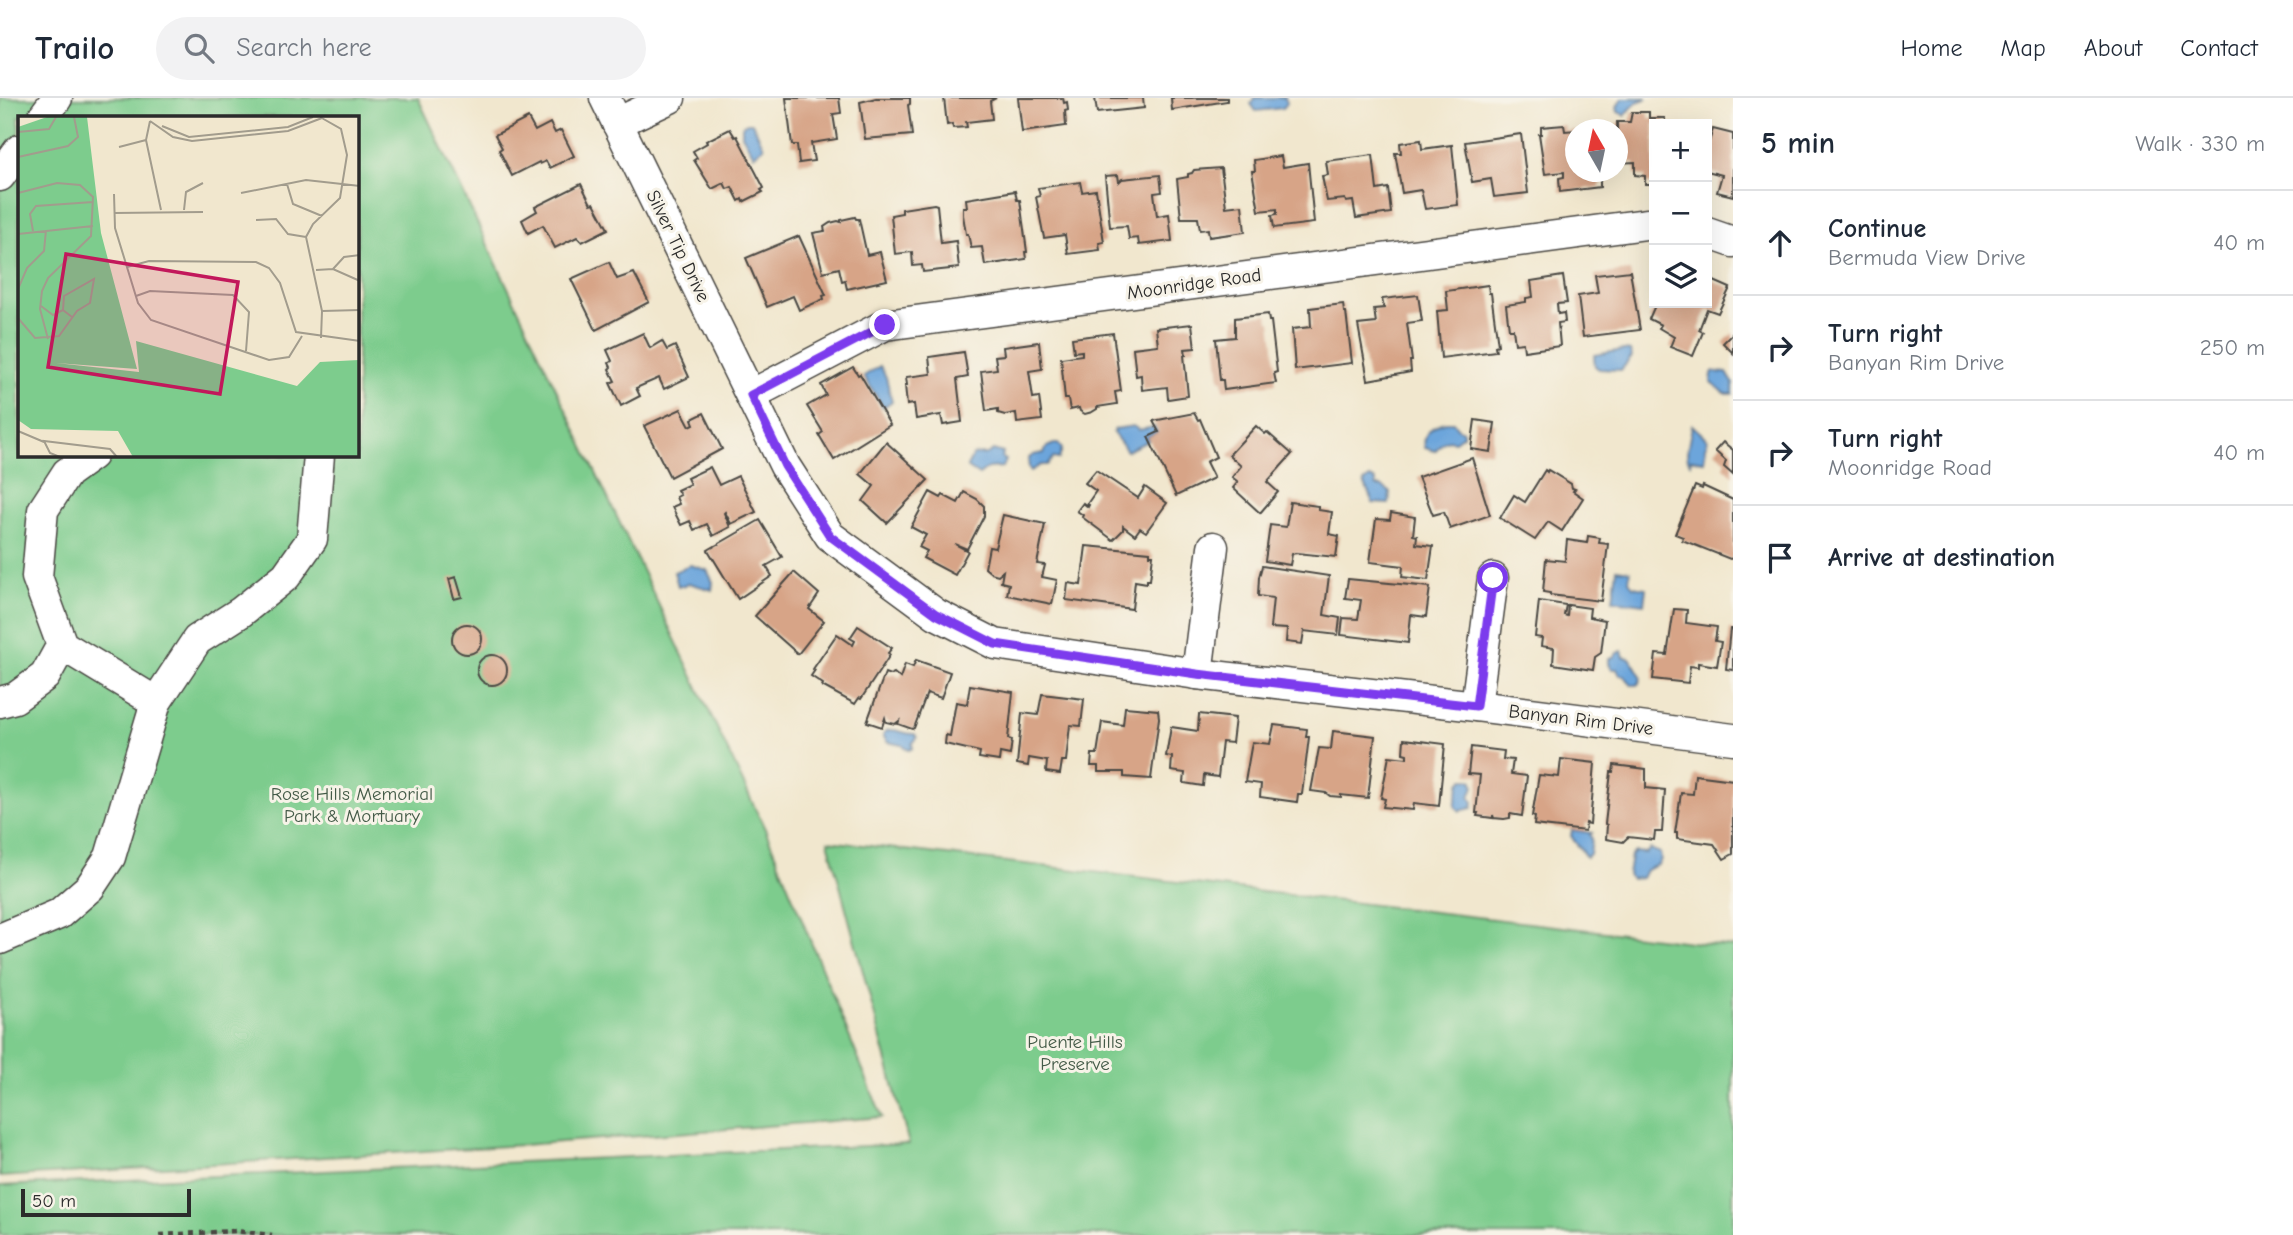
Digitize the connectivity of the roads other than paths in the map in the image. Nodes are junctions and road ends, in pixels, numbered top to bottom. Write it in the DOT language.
graph roads {
  1 [pos="57,98"];
  2 [pos="670,98"];
  3 [pos="611,111"];
  4 [pos="44,116"];
  5 [pos="18,151"];
  6 [pos="0,176"];
  7 [pos="1649,224"];
  8 [pos="1712,235"];
  9 [pos="1733,242"];
  10 [pos="751,395"];
  11 [pos="89,457"];
  12 [pos="319,457"];
  13 [pos="1213,547"];
  14 [pos="1493,578"];
  15 [pos="62,645"];
  16 [pos="1197,674"];
  17 [pos="0,702"];
  18 [pos="156,702"];
  19 [pos="1476,706"];
  20 [pos="1733,740"];
  21 [pos="0,939"];
  1 -- 4 [label="street"];
  2 -- 3 [label="street"];
  3 -- 10 [label="street, Silver Tip Drive"];
  5 -- 6 [label="street"];
  7 -- 10 [label="street, Moonridge Road"];
  8 -- 9 [label="street"];
  10 -- 16 [label="street, Banyan Rim Drive"];
  11 -- 15 [label="street"];
  12 -- 18 [label="street"];
  13 -- 16 [label="street"];
  14 -- 19 [label="street"];
  15 -- 17 [label="street"];
  15 -- 18 [label="street"];
  16 -- 19 [label="street, Banyan Rim Drive"];
  18 -- 21 [label="street"];
  19 -- 20 [label="street, Banyan Rim Drive"];
}
